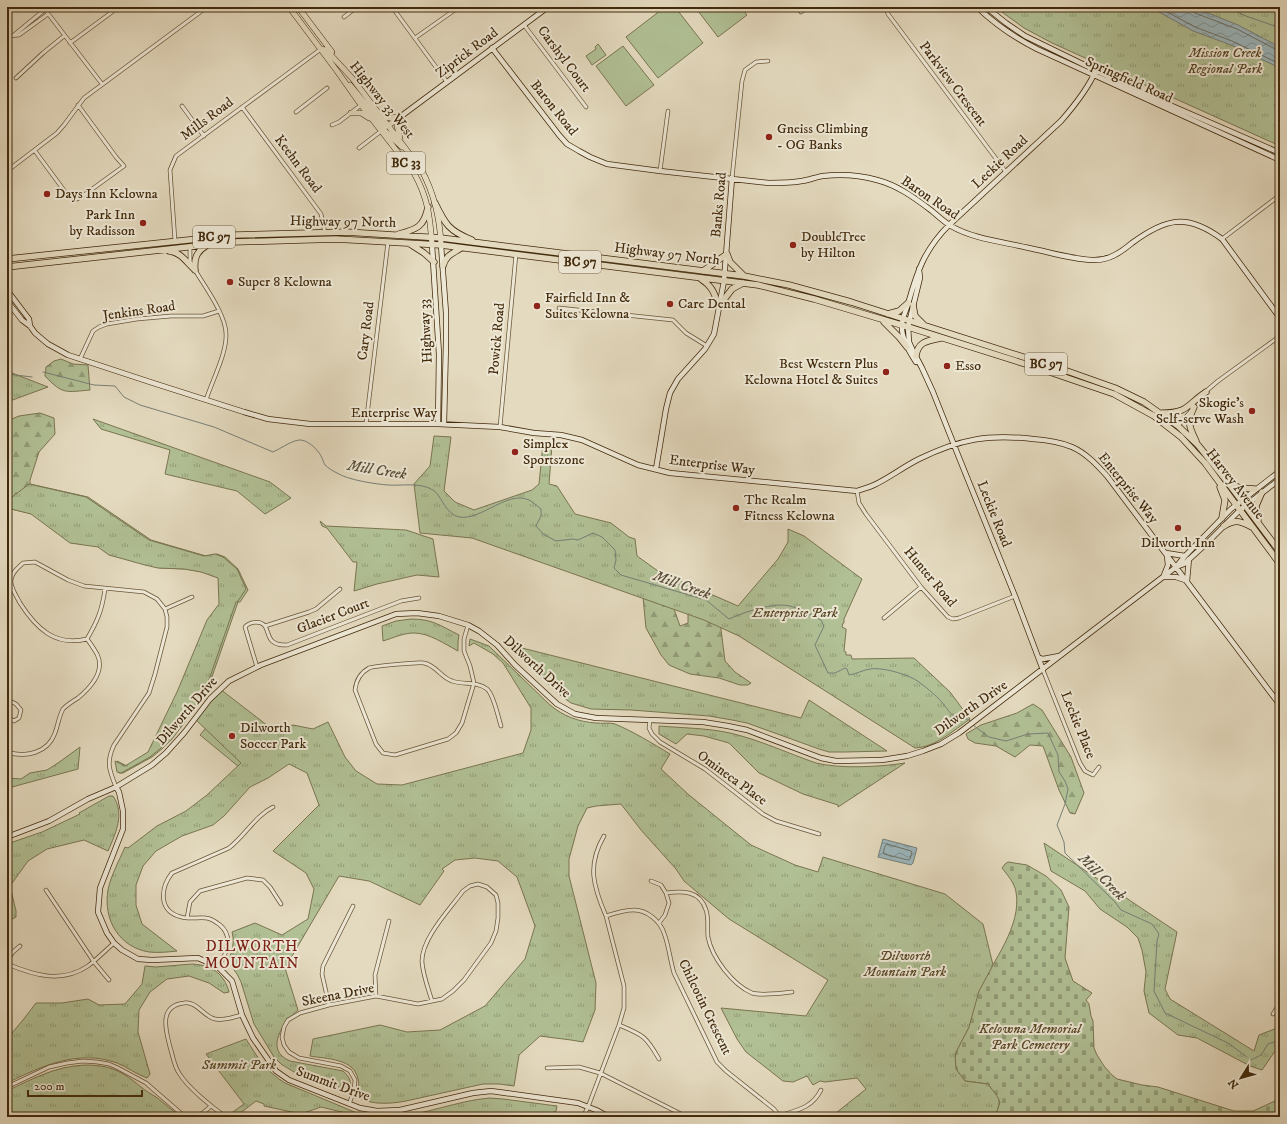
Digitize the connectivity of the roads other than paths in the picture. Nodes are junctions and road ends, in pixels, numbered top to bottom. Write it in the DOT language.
graph roads {
  1 [pos="48,7"];
  2 [pos="207,7"];
  3 [pos="289,7"];
  4 [pos="298,7"];
  5 [pos="357,7"];
  6 [pos="392,7"];
  7 [pos="459,7"];
  8 [pos="548,7"];
  9 [pos="798,7"];
  10 [pos="808,7"];
  11 [pos="886,7"];
  12 [pos="977,7"];
  13 [pos="986,7"];
  14 [pos="44,8"];
  15 [pos="112,12"];
  16 [pos="48,14"];
  17 [pos="344,17"];
  18 [pos="524,24"];
  19 [pos="7,36"];
  20 [pos="12,36"];
  21 [pos="64,36"];
  22 [pos="415,38"];
  23 [pos="70,43"];
  24 [pos="492,48"];
  25 [pos="321,49"];
  26 [pos="768,61"];
  27 [pos="1096,70"];
  28 [pos="337,71"];
  29 [pos="1093,76"];
  30 [pos="16,78"];
  31 [pos="352,78"];
  32 [pos="448,82"];
  33 [pos="102,84"];
  34 [pos="326,88"];
  35 [pos="78,105"];
  36 [pos="361,105"];
  37 [pos="182,106"];
  38 [pos="242,107"];
  39 [pos="586,107"];
  40 [pos="668,111"];
  41 [pos="296,112"];
  42 [pos="378,112"];
  43 [pos="351,113"];
  44 [pos="400,117"];
  45 [pos="375,124"];
  46 [pos="332,125"];
  47 [pos="389,125"];
  48 [pos="382,130"];
  49 [pos="204,136"];
  50 [pos="404,146"];
  51 [pos="359,148"];
  52 [pos="34,151"];
  53 [pos="1280,153"];
  54 [pos="413,157"];
  55 [pos="1280,160"];
  56 [pos="7,171"];
  57 [pos="660,171"];
  58 [pos="1006,172"];
  59 [pos="732,178"];
  60 [pos="1280,195"];
  61 [pos="435,203"];
  62 [pos="428,207"];
  63 [pos="949,225"];
  64 [pos="325,232"];
  65 [pos="394,235"];
  66 [pos="432,238"];
  67 [pos="441,238"];
  68 [pos="197,239"];
  69 [pos="324,239"];
  70 [pos="1222,239"];
  71 [pos="175,241"];
  72 [pos="388,242"];
  73 [pos="408,243"];
  74 [pos="478,243"];
  75 [pos="209,245"];
  76 [pos="432,245"];
  77 [pos="441,245"];
  78 [pos="190,247"];
  79 [pos="461,248"];
  80 [pos="171,249"];
  81 [pos="526,249"];
  82 [pos="161,250"];
  83 [pos="516,254"];
  84 [pos="727,254"];
  85 [pos="8,259"];
  86 [pos="434,262"];
  87 [pos="16,266"];
  88 [pos="443,266"];
  89 [pos="7,267"];
  90 [pos="195,270"];
  91 [pos="703,271"];
  92 [pos="7,273"];
  93 [pos="724,274"];
  94 [pos="744,276"];
  95 [pos="699,278"];
  96 [pos="724,281"];
  97 [pos="743,283"];
  98 [pos="7,290"];
  99 [pos="7,301"];
  100 [pos="911,304"];
  101 [pos="719,306"];
  102 [pos="559,308"];
  103 [pos="219,311"];
  104 [pos="886,314"];
  105 [pos="1280,318"];
  106 [pos="882,320"];
  107 [pos="907,323"];
  108 [pos="30,326"];
  109 [pos="902,326"];
  110 [pos="925,326"];
  111 [pos="1280,336"];
  112 [pos="941,338"];
  113 [pos="707,346"];
  114 [pos="907,347"];
  115 [pos="916,356"];
  116 [pos="80,359"];
  117 [pos="922,368"];
  118 [pos="1206,392"];
  119 [pos="206,400"];
  120 [pos="1194,407"];
  121 [pos="1161,413"];
  122 [pos="366,424"];
  123 [pos="438,424"];
  124 [pos="444,424"];
  125 [pos="1164,424"];
  126 [pos="1178,426"];
  127 [pos="500,427"];
  128 [pos="953,444"];
  129 [pos="1198,445"];
  130 [pos="656,470"];
  131 [pos="1280,471"];
  132 [pos="1280,479"];
  133 [pos="1217,480"];
  134 [pos="1229,484"];
  135 [pos="1255,489"];
  136 [pos="857,491"];
  137 [pos="1262,492"];
  138 [pos="1241,505"];
  139 [pos="1222,518"];
  140 [pos="1259,523"];
  141 [pos="1224,526"];
  142 [pos="1254,529"];
  143 [pos="1280,552"];
  144 [pos="1166,553"];
  145 [pos="1187,557"];
  146 [pos="1280,564"];
  147 [pos="1176,567"];
  148 [pos="1163,577"];
  149 [pos="1187,581"];
  150 [pos="921,587"];
  151 [pos="105,589"];
  152 [pos="340,589"];
  153 [pos="1015,596"];
  154 [pos="192,597"];
  155 [pos="419,598"];
  156 [pos="165,608"];
  157 [pos="884,618"];
  158 [pos="468,625"];
  159 [pos="265,626"];
  160 [pos="87,639"];
  161 [pos="1061,656"];
  162 [pos="1039,658"];
  163 [pos="257,667"];
  164 [pos="1043,670"];
  165 [pos="474,684"];
  166 [pos="7,703"];
  167 [pos="1280,705"];
  168 [pos="7,716"];
  169 [pos="650,720"];
  170 [pos="501,726"];
  171 [pos="7,752"];
  172 [pos="1099,767"];
  173 [pos="116,787"];
  174 [pos="273,807"];
  175 [pos="819,834"];
  176 [pos="604,836"];
  177 [pos="7,837"];
  178 [pos="651,880"];
  179 [pos="46,890"];
  180 [pos="666,893"];
  181 [pos="281,904"];
  182 [pos="353,906"];
  183 [pos="606,916"];
  184 [pos="187,918"];
  185 [pos="389,921"];
  186 [pos="659,924"];
  187 [pos="114,943"];
  188 [pos="20,946"];
  189 [pos="94,962"];
  190 [pos="7,963"];
  191 [pos="218,966"];
  192 [pos="109,980"];
  193 [pos="792,992"];
  194 [pos="376,996"];
  195 [pos="432,1001"];
  196 [pos="1280,1003"];
  197 [pos="329,1005"];
  198 [pos="1272,1014"];
  199 [pos="242,1015"];
  200 [pos="619,1026"];
  201 [pos="659,1059"];
  202 [pos="547,1068"];
  203 [pos="600,1073"];
  204 [pos="7,1087"];
  205 [pos="821,1090"];
  206 [pos="349,1104"];
  207 [pos="211,1106"];
  208 [pos="588,1107"];
  209 [pos="779,1116"];
  210 [pos="193,1117"];
  211 [pos="226,1117"];
  212 [pos="582,1117"];
  213 [pos="609,1117"];
  214 [pos="686,1117"];
  1 -- 14 [label="street"];
  2 -- 33 [label="street"];
  3 -- 25 [label="main road, Highway 33 West / BC 33"];
  4 -- 31 [label="main road, BC 33"];
  5 -- 17 [label="street"];
  6 -- 22 [label="street"];
  7 -- 22 [label="street"];
  8 -- 18 [label="street, Ziprick Road"];
  9 -- 10 [label="street"];
  11 -- 58 [label="street, Parkview Crescent"];
  12 -- 29 [label="street, Springfield Road"];
  13 -- 27 [label="street, Springfield Road"];
  14 -- 16 [label="street"];
  14 -- 20 [label="street"];
  15 -- 23 [label="street"];
  16 -- 20 [label="street"];
  16 -- 21 [label="street"];
  18 -- 24 [label="street, Ziprick Road"];
  18 -- 39 [label="street, Carshyl Court"];
  19 -- 20 [label="street"];
  21 -- 23 [label="street"];
  21 -- 30 [label="street"];
  22 -- 32 [label="street"];
  23 -- 33 [label="street"];
  24 -- 32 [label="street, Ziprick Road"];
  24 -- 57 [label="street, Baron Road"];
  25 -- 28 [label="main road, Highway 33 West / BC 33"];
  25 -- 31 [label="main road, Highway 33 West / BC 33"];
  25 -- 38 [label="street, Mills Road"];
  26 -- 59 [label="street, Banks Road"];
  27 -- 29 [label="street, Leckie Road"];
  27 -- 53 [label="street, Springfield Road"];
  28 -- 36 [label="main road, Highway 33 West / BC 33"];
  28 -- 47 [label="main road"];
  29 -- 55 [label="street, Springfield Road"];
  29 -- 58 [label="street, Leckie Road"];
  31 -- 42 [label="main road, Highway 33 West / BC 33"];
  32 -- 44 [label="street, Ziprick Road"];
  33 -- 35 [label="street"];
  34 -- 41 [label="street"];
  35 -- 52 [label="street"];
  35 -- 52 [label="street"];
  36 -- 43 [label="street"];
  36 -- 45 [label="main road, Highway 33 West / BC 33"];
  36 -- 48 [label="main road"];
  37 -- 49 [label="street"];
  38 -- 49 [label="street, Mills Road"];
  38 -- 64 [label="street, Keehn Road"];
  40 -- 57 [label="street"];
  42 -- 44 [label="main road"];
  42 -- 47 [label="main road, Highway 33 West / BC 33"];
  43 -- 45 [label="main road"];
  43 -- 46 [label="street"];
  44 -- 47 [label="main road"];
  44 -- 50 [label="main road"];
  45 -- 48 [label="main road, Highway 33 West / BC 33"];
  47 -- 48 [label="street"];
  47 -- 50 [label="main road, Highway 33 West / BC 33"];
  48 -- 51 [label="street"];
  48 -- 54 [label="main road"];
  48 -- 62 [label="main road, Highway 33 West / BC 33"];
  49 -- 71 [label="street, Mills Road"];
  50 -- 54 [label="main road, Highway 33 West / BC 33"];
  52 -- 56 [label="street"];
  54 -- 61 [label="main road, Highway 33 West / BC 33"];
  57 -- 59 [label="street, Baron Road"];
  58 -- 63 [label="street, Leckie Road"];
  59 -- 63 [label="street, Baron Road"];
  59 -- 84 [label="street, Banks Road"];
  60 -- 70 [label="street"];
  61 -- 67 [label="main road, Highway 33 West / BC 33"];
  61 -- 74 [label="highway"];
  62 -- 65 [label="highway"];
  62 -- 66 [label="main road, Highway 33 West / BC 33"];
  63 -- 70 [label="street, Baron Road"];
  63 -- 100 [label="street, Leckie Road"];
  64 -- 65 [label="highway, Highway 97 North / BC 97"];
  64 -- 68 [label="highway, Highway 97 North / BC 97"];
  64 -- 69 [label="street, Keehn Road"];
  65 -- 66 [label="highway, Highway 97 North / BC 97"];
  66 -- 67 [label="highway, Highway 97 North / BC 97"];
  66 -- 76 [label="main road, Highway 33 / BC 33"];
  67 -- 74 [label="highway, Highway 97 North / BC 97"];
  67 -- 77 [label="main road, Highway 33 / BC 33"];
  68 -- 71 [label="highway, Highway 97 North / BC 97"];
  68 -- 78 [label="highway"];
  69 -- 72 [label="highway, Highway 97 North / BC 97"];
  69 -- 75 [label="highway, Highway 97 North / BC 97"];
  70 -- 105 [label="street, Baron Road"];
  71 -- 80 [label="highway"];
  71 -- 85 [label="highway, Highway 97 North / BC 97"];
  72 -- 73 [label="highway, Highway 97 North / BC 97"];
  72 -- 122 [label="street, Cary Road"];
  73 -- 76 [label="highway, Highway 97 North / BC 97"];
  73 -- 86 [label="highway"];
  74 -- 81 [label="highway, Highway 97 North / BC 97"];
  75 -- 78 [label="highway, Highway 97 North / BC 97"];
  75 -- 90 [label="highway"];
  76 -- 77 [label="highway, Highway 97 North / BC 97"];
  76 -- 86 [label="street, Highway 33 / BC 33"];
  77 -- 79 [label="highway, Highway 97 North / BC 97"];
  77 -- 88 [label="street, Highway 33 / BC 33"];
  78 -- 80 [label="highway, Highway 97 North / BC 97"];
  78 -- 90 [label="street"];
  79 -- 83 [label="highway, Highway 97 North / BC 97"];
  79 -- 88 [label="highway"];
  80 -- 82 [label="highway, Highway 97 North / BC 97"];
  81 -- 83 [label="highway"];
  81 -- 91 [label="highway, Highway 97 North / BC 97"];
  82 -- 87 [label="highway, Highway 97 North / BC 97"];
  82 -- 90 [label="highway"];
  83 -- 95 [label="highway, Highway 97 North / BC 97"];
  83 -- 127 [label="street, Powick Road"];
  84 -- 91 [label="highway"];
  84 -- 93 [label="street, Banks Road"];
  84 -- 94 [label="highway"];
  86 -- 123 [label="street, Highway 33 / BC 33"];
  87 -- 89 [label="highway, Highway 97 North / BC 97"];
  87 -- 92 [label="highway"];
  88 -- 124 [label="street, Highway 33 / BC 33"];
  90 -- 103 [label="street"];
  91 -- 93 [label="highway, Highway 97 North / BC 97"];
  93 -- 94 [label="highway, Highway 97 North / BC 97"];
  93 -- 96 [label="street, Banks Road"];
  94 -- 104 [label="highway, Highway 97 North / BC 97"];
  95 -- 96 [label="highway, Highway 97 North / BC 97"];
  95 -- 101 [label="highway"];
  96 -- 97 [label="highway, Highway 97 North / BC 97"];
  96 -- 101 [label="street, Banks Road"];
  97 -- 101 [label="highway"];
  97 -- 106 [label="highway, Highway 97 North / BC 97"];
  98 -- 108 [label="street, Enterprise Way"];
  99 -- 108 [label="street, Enterprise Way"];
  100 -- 104 [label="highway"];
  100 -- 107 [label="street, Leckie Road"];
  100 -- 110 [label="highway"];
  101 -- 113 [label="street, Banks Road"];
  102 -- 113 [label="street"];
  103 -- 116 [label="street, Jenkins Road"];
  103 -- 119 [label="street"];
  104 -- 107 [label="highway, Highway 97 North / BC 97"];
  106 -- 109 [label="highway, Highway 97 North / BC 97"];
  106 -- 114 [label="highway"];
  107 -- 109 [label="highway, Highway 97 North / BC 97"];
  107 -- 110 [label="highway, Highway 97 North / BC 97"];
  107 -- 112 [label="highway, Highway 97 North / BC 97"];
  107 -- 115 [label="street, Leckie Road"];
  108 -- 116 [label="street, Enterprise Way"];
  109 -- 114 [label="street, Leckie Road"];
  110 -- 121 [label="highway, Highway 97 North / BC 97"];
  111 -- 118 [label="street"];
  112 -- 115 [label="highway"];
  112 -- 125 [label="highway, Highway 97 North / BC 97"];
  113 -- 130 [label="street, Banks Road"];
  114 -- 117 [label="street, Leckie Road"];
  115 -- 117 [label="street, Leckie Road"];
  116 -- 119 [label="street, Enterprise Way"];
  117 -- 128 [label="street, Leckie Road"];
  118 -- 120 [label="street"];
  118 -- 121 [label="highway"];
  119 -- 122 [label="street, Enterprise Way"];
  120 -- 126 [label="street"];
  120 -- 129 [label="highway"];
  121 -- 126 [label="highway, Highway 97 North / BC 97"];
  122 -- 123 [label="street, Enterprise Way"];
  123 -- 124 [label="street, Enterprise Way"];
  124 -- 127 [label="street, Enterprise Way"];
  125 -- 126 [label="highway"];
  125 -- 133 [label="highway, Harvey Avenue / BC 97"];
  126 -- 129 [label="highway, Harvey Avenue / BC 97"];
  127 -- 130 [label="street, Enterprise Way"];
  128 -- 136 [label="street, Enterprise Way"];
  128 -- 144 [label="street, Enterprise Way"];
  128 -- 153 [label="street, Leckie Road"];
  129 -- 134 [label="highway, Harvey Avenue / BC 97"];
  130 -- 136 [label="street, Enterprise Way"];
  131 -- 135 [label="street, Dilworth Drive"];
  132 -- 137 [label="street, Dilworth Drive"];
  133 -- 138 [label="highway, Harvey Avenue / BC 97"];
  133 -- 139 [label="highway"];
  134 -- 135 [label="highway"];
  134 -- 138 [label="highway, Harvey Avenue / BC 97"];
  135 -- 138 [label="street, Dilworth Drive"];
  136 -- 150 [label="street, Hunter Road"];
  137 -- 138 [label="street, Dilworth Drive"];
  137 -- 140 [label="highway"];
  138 -- 139 [label="street, Dilworth Drive"];
  138 -- 140 [label="highway, Harvey Avenue / BC 97"];
  138 -- 141 [label="street, Dilworth Drive"];
  138 -- 142 [label="highway, Harvey Avenue / BC 97"];
  139 -- 145 [label="street, Dilworth Drive"];
  140 -- 143 [label="highway, Harvey Avenue / BC 97"];
  141 -- 142 [label="highway"];
  141 -- 145 [label="street, Dilworth Drive"];
  142 -- 146 [label="highway, Harvey Avenue / BC 97"];
  144 -- 145 [label="street"];
  144 -- 147 [label="street, Enterprise Way"];
  144 -- 148 [label="street"];
  145 -- 147 [label="street, Dilworth Drive"];
  145 -- 149 [label="street"];
  147 -- 148 [label="street, Dilworth Drive"];
  147 -- 149 [label="street, Enterprise Way"];
  148 -- 149 [label="street"];
  148 -- 161 [label="street, Dilworth Drive"];
  149 -- 167 [label="street, Enterprise Way"];
  150 -- 153 [label="street, Hunter Road"];
  150 -- 157 [label="street"];
  151 -- 156 [label="street"];
  151 -- 160 [label="street"];
  151 -- 160 [label="street"];
  152 -- 159 [label="street, Glacier Court"];
  153 -- 162 [label="street, Leckie Road"];
  154 -- 156 [label="street"];
  155 -- 159 [label="street, Glacier Court"];
  156 -- 173 [label="street"];
  158 -- 163 [label="street, Dilworth Drive"];
  158 -- 165 [label="street"];
  158 -- 169 [label="street, Dilworth Drive"];
  159 -- 163 [label="street, Glacier Court"];
  160 -- 171 [label="street"];
  161 -- 162 [label="street"];
  161 -- 164 [label="street, Dilworth Drive"];
  162 -- 164 [label="street, Leckie Road"];
  163 -- 173 [label="street, Dilworth Drive"];
  164 -- 169 [label="street, Dilworth Drive"];
  164 -- 172 [label="street, Leckie Place"];
  165 -- 165 [label="street"];
  165 -- 170 [label="street"];
  166 -- 168 [label="street"];
  169 -- 175 [label="street, Omineca Place"];
  173 -- 177 [label="street, Dilworth Drive"];
  173 -- 187 [label="street, Summit Drive"];
  174 -- 184 [label="street"];
  176 -- 183 [label="street"];
  178 -- 180 [label="street"];
  179 -- 189 [label="street"];
  180 -- 186 [label="street"];
  180 -- 193 [label="street"];
  181 -- 184 [label="street"];
  182 -- 197 [label="street"];
  183 -- 186 [label="street"];
  183 -- 200 [label="street"];
  184 -- 191 [label="street"];
  185 -- 194 [label="street"];
  186 -- 209 [label="street, Chilcotin Crescent"];
  187 -- 189 [label="street"];
  187 -- 191 [label="street, Summit Drive"];
  188 -- 190 [label="street"];
  189 -- 190 [label="street"];
  189 -- 192 [label="street"];
  191 -- 199 [label="street, Summit Drive"];
  194 -- 195 [label="street, Skeena Drive"];
  194 -- 197 [label="street, Skeena Drive"];
  195 -- 195 [label="street, Skeena Drive"];
  196 -- 198 [label="street"];
  197 -- 206 [label="street, Skeena Drive"];
  199 -- 206 [label="street, Summit Drive"];
  199 -- 207 [label="street"];
  200 -- 201 [label="street"];
  200 -- 203 [label="street"];
  202 -- 203 [label="street"];
  203 -- 208 [label="street"];
  203 -- 214 [label="street"];
  204 -- 210 [label="street"];
  205 -- 209 [label="street"];
  206 -- 208 [label="street, Summit Drive"];
  207 -- 210 [label="street"];
  207 -- 211 [label="street"];
  208 -- 212 [label="street"];
  208 -- 213 [label="street, Summit Drive"];
}
